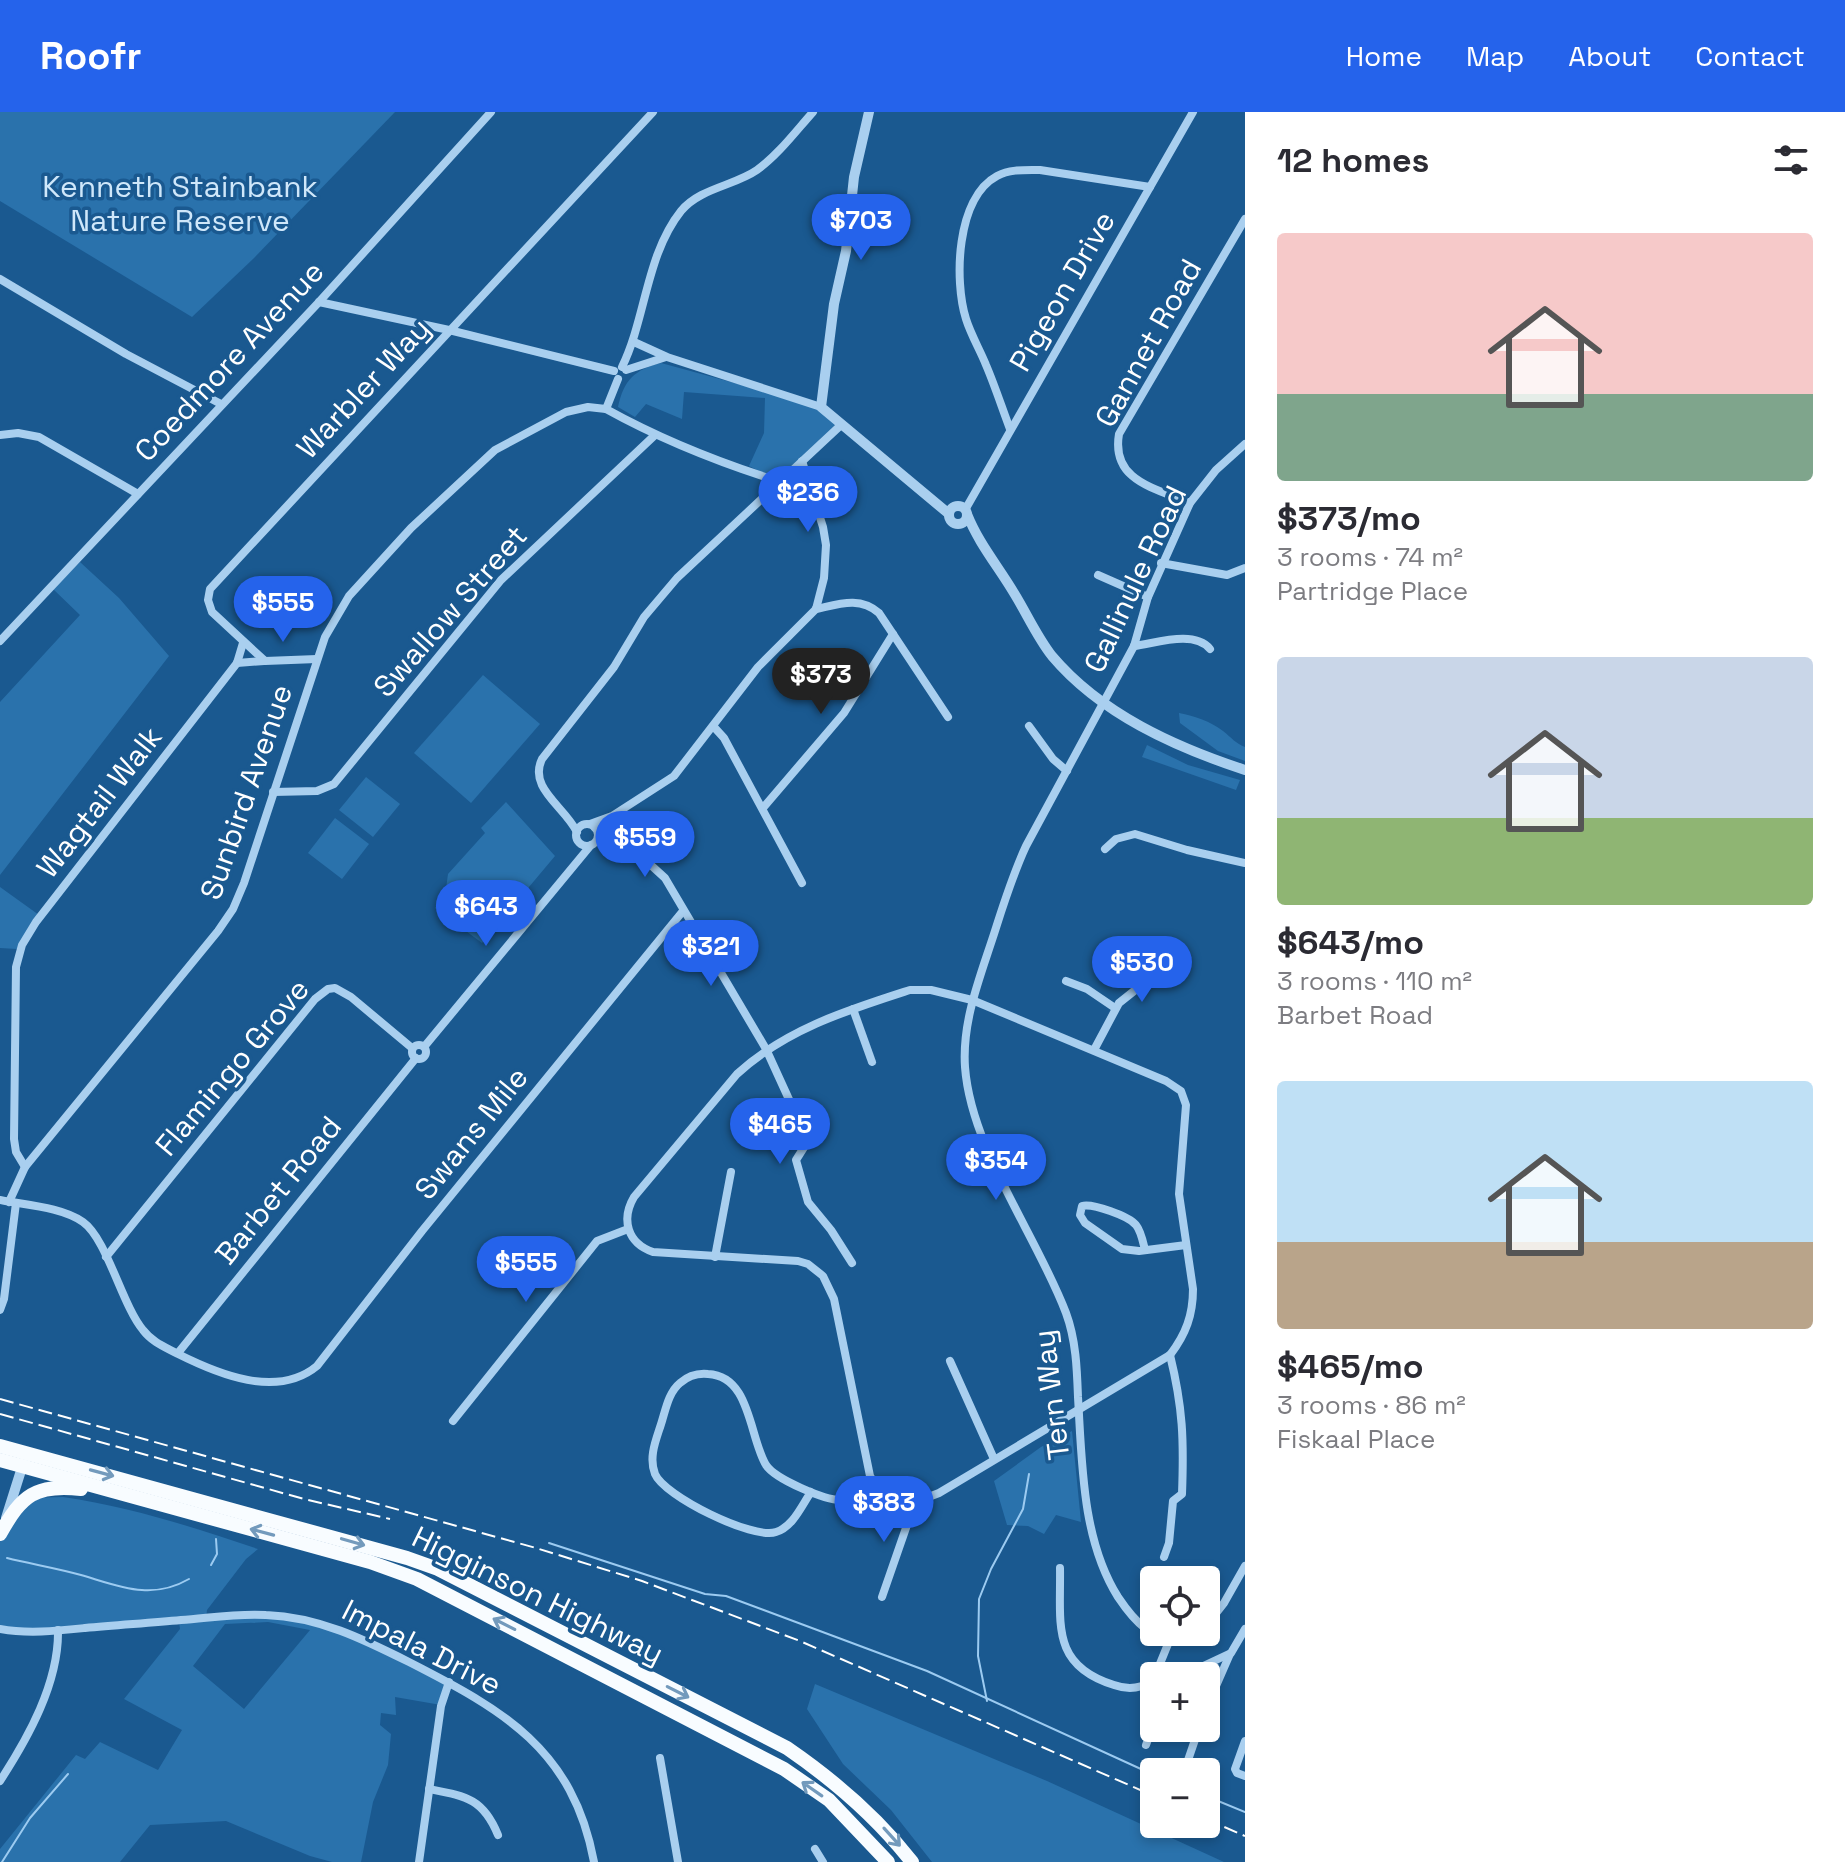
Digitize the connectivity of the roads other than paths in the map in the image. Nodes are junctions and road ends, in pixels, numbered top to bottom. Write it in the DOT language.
graph roads {
  1 [pos="491,112"];
  2 [pos="653,112"];
  3 [pos="813,112"];
  4 [pos="869,112"];
  5 [pos="1193,112"];
  6 [pos="1150,187"];
  7 [pos="1245,219"];
  8 [pos="0,279"];
  9 [pos="319,302"];
  10 [pos="449,330"];
  11 [pos="634,342"];
  12 [pos="667,357"];
  13 [pos="620,372"];
  14 [pos="221,404"];
  15 [pos="821,407"];
  16 [pos="606,409"];
  17 [pos="841,425"];
  18 [pos="1010,429"];
  19 [pos="0,435"];
  20 [pos="655,435"];
  21 [pos="1245,444"];
  22 [pos="802,461"];
  23 [pos="781,482"];
  24 [pos="138,494"];
  25 [pos="1190,503"];
  26 [pos="960,510"];
  27 [pos="976,536"];
  28 [pos="1161,563"];
  29 [pos="1245,568"];
  30 [pos="1098,575"];
  31 [pos="1148,597"];
  32 [pos="816,609"];
  33 [pos="893,634"];
  34 [pos="0,641"];
  35 [pos="243,643"];
  36 [pos="1134,646"];
  37 [pos="1210,649"];
  38 [pos="317,659"];
  39 [pos="265,661"];
  40 [pos="237,663"];
  41 [pos="1104,702"];
  42 [pos="948,717"];
  43 [pos="1029,726"];
  44 [pos="714,727"];
  45 [pos="1245,770"];
  46 [pos="1067,771"];
  47 [pos="273,792"];
  48 [pos="763,808"];
  49 [pos="569,816"];
  50 [pos="594,832"];
  51 [pos="577,835"];
  52 [pos="1105,849"];
  53 [pos="1245,863"];
  54 [pos="572,866"];
  55 [pos="802,883"];
  56 [pos="683,911"];
  57 [pos="1183,952"];
  58 [pos="1066,981"];
  59 [pos="972,1000"];
  60 [pos="1115,1008"];
  61 [pos="853,1009"];
  62 [pos="424,1047"];
  63 [pos="412,1048"];
  64 [pos="766,1049"];
  65 [pos="1094,1050"];
  66 [pos="416,1058"];
  67 [pos="872,1062"];
  68 [pos="25,1167"];
  69 [pos="731,1172"];
  70 [pos="8,1202"];
  71 [pos="628,1229"];
  72 [pos="1186,1245"];
  73 [pos="1145,1250"];
  74 [pos="106,1257"];
  75 [pos="715,1257"];
  76 [pos="852,1263"];
  77 [pos="0,1310"];
  78 [pos="178,1353"];
  79 [pos="1170,1355"];
  80 [pos="950,1361"];
  81 [pos="1079,1410"];
  82 [pos="453,1421"];
  83 [pos="0,1446"];
  84 [pos="994,1459"];
  85 [pos="0,1460"];
  86 [pos="25,1460"];
  87 [pos="875,1485"];
  88 [pos="811,1492"];
  89 [pos="121,1494"];
  90 [pos="915,1502"];
  91 [pos="0,1535"];
  92 [pos="1164,1557"];
  93 [pos="1245,1566"];
  94 [pos="1060,1568"];
  95 [pos="882,1597"];
  96 [pos="1220,1608"];
  97 [pos="1140,1624"];
  98 [pos="0,1629"];
  99 [pos="1245,1629"];
  100 [pos="58,1630"];
  101 [pos="1231,1653"];
  102 [pos="1212,1662"];
  103 [pos="1220,1674"];
  104 [pos="449,1682"];
  105 [pos="1140,1687"];
  106 [pos="1245,1741"];
  107 [pos="1147,1742"];
  108 [pos="1146,1745"];
  109 [pos="660,1758"];
  110 [pos="1245,1776"];
  111 [pos="0,1781"];
  112 [pos="429,1789"];
  113 [pos="498,1835"];
  114 [pos="815,1849"];
  115 [pos="419,1862"];
  116 [pos="594,1862"];
  117 [pos="678,1862"];
  118 [pos="823,1862"];
  119 [pos="888,1862"];
  120 [pos="912,1862"];
  1 -- 9 [label="street, Coedmore Avenue"];
  2 -- 10 [label="street, Warbler Way"];
  3 -- 11 [label="street"];
  4 -- 15 [label="street"];
  5 -- 6 [label="street, Pigeon Drive"];
  6 -- 18 [label="street, Pigeon Drive"];
  6 -- 18 [label="street"];
  7 -- 25 [label="street, Gannet Road"];
  8 -- 14 [label="street"];
  9 -- 10 [label="street"];
  9 -- 14 [label="street, Coedmore Avenue"];
  10 -- 13 [label="street"];
  10 -- 35 [label="street, Warbler Way"];
  11 -- 12 [label="street"];
  11 -- 13 [label="street"];
  12 -- 13 [label="street"];
  12 -- 15 [label="street"];
  13 -- 16 [label="street"];
  14 -- 24 [label="street, Coedmore Avenue"];
  15 -- 17 [label="street"];
  16 -- 20 [label="street"];
  16 -- 38 [label="street, Sunbird Avenue"];
  17 -- 22 [label="street"];
  17 -- 26 [label="street"];
  18 -- 26 [label="street, Pigeon Drive"];
  19 -- 24 [label="street"];
  20 -- 23 [label="street"];
  20 -- 47 [label="street, Swallow Street"];
  21 -- 25 [label="street, Gallinule Road"];
  22 -- 23 [label="street"];
  22 -- 32 [label="street"];
  23 -- 49 [label="street"];
  24 -- 34 [label="street, Coedmore Avenue"];
  25 -- 28 [label="street, Gallinule Road"];
  26 -- 27 [label="street"];
  26 -- 27 [label="street"];
  27 -- 41 [label="street"];
  28 -- 29 [label="street"];
  28 -- 31 [label="street, Gallinule Road"];
  30 -- 31 [label="street"];
  31 -- 36 [label="street, Gallinule Road"];
  32 -- 33 [label="street"];
  32 -- 44 [label="street"];
  33 -- 42 [label="street"];
  33 -- 48 [label="street"];
  35 -- 39 [label="street, Warbler Way"];
  35 -- 40 [label="street, Wagtail Walk"];
  36 -- 37 [label="street"];
  36 -- 41 [label="street, Gallinule Road"];
  38 -- 39 [label="street"];
  38 -- 47 [label="street, Sunbird Avenue"];
  39 -- 40 [label="street"];
  40 -- 68 [label="street, Wagtail Walk"];
  41 -- 45 [label="street"];
  41 -- 46 [label="street, Tern Way"];
  43 -- 46 [label="street"];
  44 -- 48 [label="street"];
  44 -- 50 [label="street"];
  46 -- 59 [label="street, Tern Way"];
  47 -- 68 [label="street, Sunbird Avenue"];
  48 -- 55 [label="street"];
  49 -- 50 [label="street"];
  49 -- 51 [label="street"];
  50 -- 51 [label="street"];
  50 -- 51 [label="street"];
  50 -- 54 [label="street"];
  50 -- 56 [label="street"];
  51 -- 54 [label="street"];
  52 -- 53 [label="street"];
  54 -- 62 [label="street"];
  56 -- 64 [label="street"];
  56 -- 78 [label="street, Swans Mile"];
  57 -- 60 [label="street"];
  58 -- 60 [label="street"];
  59 -- 61 [label="street"];
  59 -- 65 [label="street"];
  59 -- 81 [label="street, Tern Way"];
  60 -- 65 [label="street"];
  61 -- 64 [label="street"];
  61 -- 67 [label="street"];
  62 -- 63 [label="street"];
  62 -- 66 [label="street"];
  63 -- 66 [label="street"];
  63 -- 74 [label="street, Flamingo Grove"];
  64 -- 71 [label="street"];
  64 -- 76 [label="street"];
  65 -- 72 [label="street"];
  66 -- 78 [label="street, Barbet Road"];
  68 -- 70 [label="street, Sunbird Avenue"];
  69 -- 75 [label="street"];
  70 -- 74 [label="street"];
  70 -- 77 [label="street, Sunbird Avenue"];
  71 -- 75 [label="street"];
  71 -- 82 [label="street"];
  72 -- 73 [label="street"];
  72 -- 79 [label="street"];
  73 -- 73 [label="street"];
  74 -- 78 [label="street"];
  75 -- 87 [label="street"];
  79 -- 81 [label="street"];
  79 -- 92 [label="street"];
  80 -- 84 [label="street"];
  81 -- 84 [label="street"];
  81 -- 97 [label="street, Tern Way"];
  83 -- 86 [label="highway, Higginson Highway"];
  84 -- 90 [label="street"];
  85 -- 86 [label="highway, Higginson Highway"];
  86 -- 89 [label="highway, Higginson Highway"];
  86 -- 91 [label="street"];
  86 -- 120 [label="highway, Higginson Highway, one-way"];
  87 -- 88 [label="street"];
  87 -- 90 [label="street"];
  88 -- 88 [label="street"];
  89 -- 91 [label="highway"];
  119 -- 89 [label="highway, Higginson Highway, one-way"];
  90 -- 95 [label="street"];
  93 -- 96 [label="street"];
  94 -- 105 [label="street"];
  98 -- 100 [label="street, Impala Drive"];
  99 -- 101 [label="street"];
  100 -- 104 [label="street, Impala Drive"];
  100 -- 111 [label="street"];
  101 -- 102 [label="street"];
  101 -- 103 [label="street"];
  104 -- 112 [label="street"];
  104 -- 116 [label="street, Impala Drive"];
  106 -- 110 [label="street"];
  107 -- 108 [label="street"];
  109 -- 117 [label="street"];
  112 -- 113 [label="street"];
  112 -- 115 [label="street"];
  114 -- 118 [label="street"];
}
